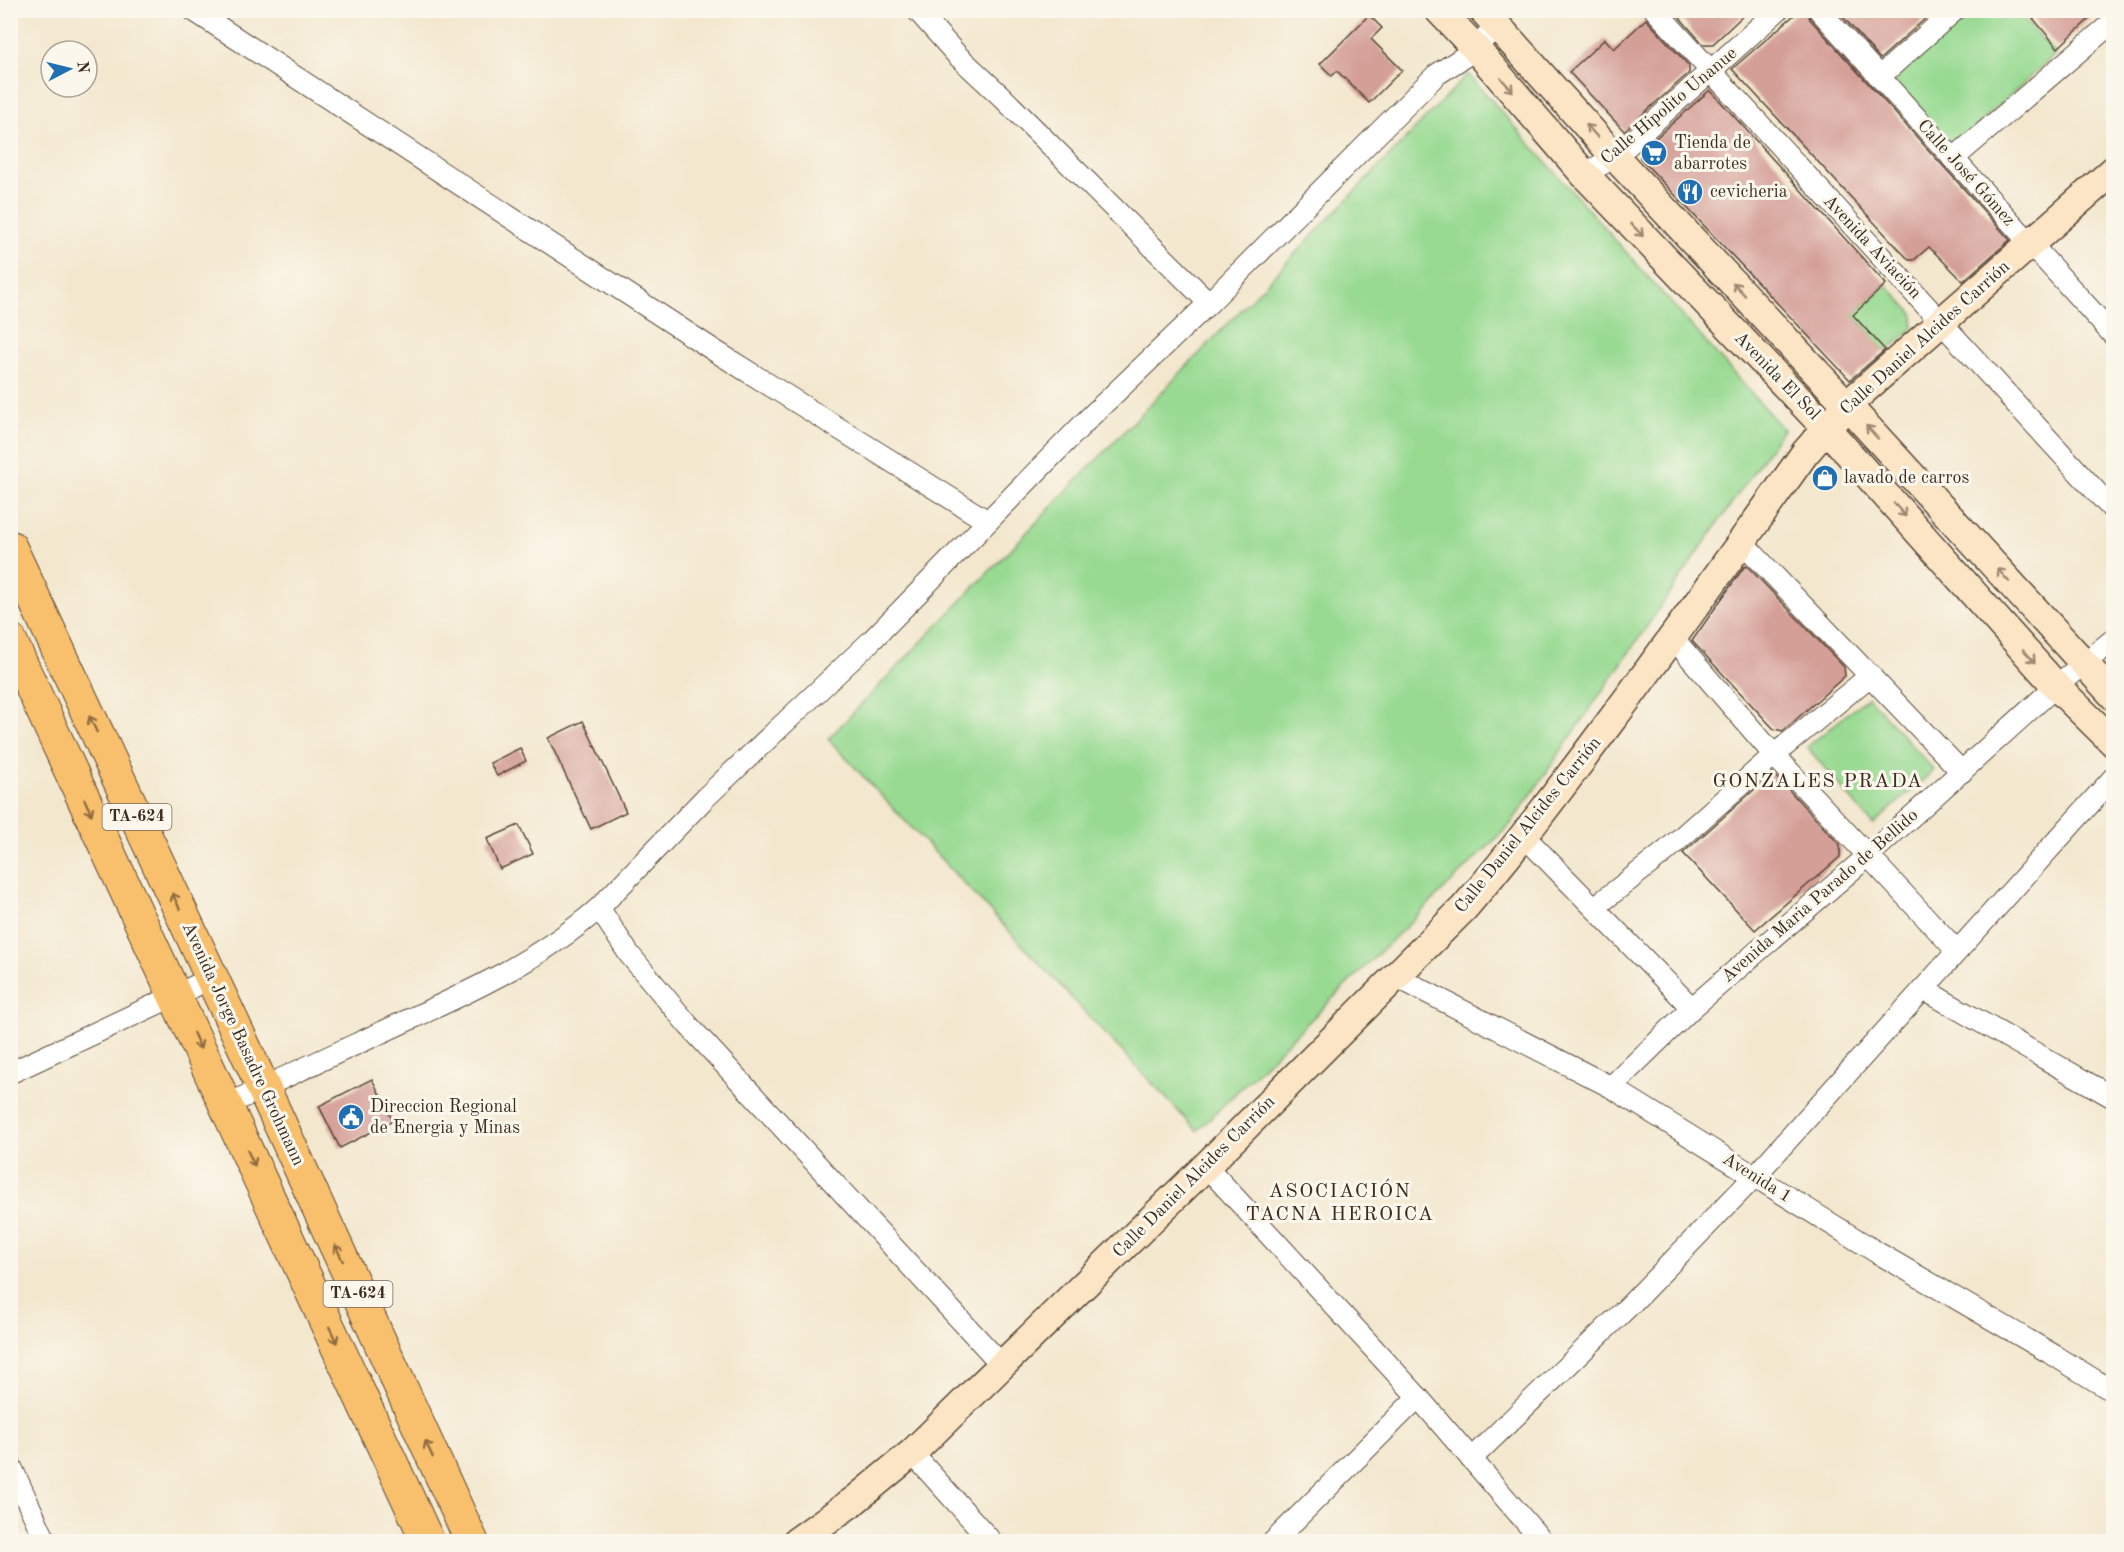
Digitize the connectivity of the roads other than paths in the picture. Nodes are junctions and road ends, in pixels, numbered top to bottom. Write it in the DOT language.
graph roads {
  1 [pos="192,10"];
  2 [pos="917,10"];
  3 [pos="1439,10"];
  4 [pos="1655,10"];
  5 [pos="1778,10"];
  6 [pos="1819,10"];
  7 [pos="1955,10"];
  8 [pos="1490,17"];
  9 [pos="2114,21"];
  10 [pos="1476,49"];
  11 [pos="1711,72"];
  12 [pos="1879,77"];
  13 [pos="1615,157"];
  14 [pos="1953,159"];
  15 [pos="2114,170"];
  16 [pos="1584,174"];
  17 [pos="2030,243"];
  18 [pos="1209,303"];
  19 [pos="1941,322"];
  20 [pos="2112,330"];
  21 [pos="1847,405"];
  22 [pos="1826,428"];
  23 [pos="2114,511"];
  24 [pos="987,521"];
  25 [pos="1742,542"];
  26 [pos="12,553"];
  27 [pos="1673,638"];
  28 [pos="2114,639"];
  29 [pos="10,640"];
  30 [pos="2085,664"];
  31 [pos="1870,675"];
  32 [pos="2056,686"];
  33 [pos="2114,696"];
  34 [pos="2114,743"];
  35 [pos="1774,755"];
  36 [pos="1962,772"];
  37 [pos="2114,777"];
  38 [pos="1524,836"];
  39 [pos="1869,855"];
  40 [pos="1595,907"];
  41 [pos="599,908"];
  42 [pos="1957,951"];
  43 [pos="1395,976"];
  44 [pos="212,978"];
  45 [pos="1923,989"];
  46 [pos="176,995"];
  47 [pos="1692,1008"];
  48 [pos="10,1073"];
  49 [pos="263,1087"];
  50 [pos="1611,1087"];
  51 [pos="2114,1098"];
  52 [pos="227,1105"];
  53 [pos="1206,1166"];
  54 [pos="1755,1176"];
  55 [pos="1002,1365"];
  56 [pos="2114,1392"];
  57 [pos="1418,1397"];
  58 [pos="912,1453"];
  59 [pos="1471,1459"];
  60 [pos="10,1464"];
  61 [pos="453,1502"];
  62 [pos="423,1531"];
  63 [pos="46,1542"];
  64 [pos="472,1542"];
  65 [pos="796,1542"];
  66 [pos="992,1542"];
  67 [pos="1273,1542"];
  68 [pos="1543,1542"];
  1 -- 24 [label="street"];
  2 -- 18 [label="street"];
  3 -- 10 [label="street, Avenida El Sol"];
  4 -- 11 [label="street, Avenida Aviación"];
  5 -- 11 [label="street, Calle Hipolito Unanue"];
  6 -- 12 [label="street, Calle José Gómez"];
  7 -- 12 [label="street"];
  8 -- 10 [label="street"];
  13 -- 8 [label="street, Avenida El Sol, one-way"];
  9 -- 14 [label="street"];
  10 -- 16 [label="street, Avenida El Sol, one-way"];
  10 -- 18 [label="street"];
  11 -- 13 [label="street, Calle Hipolito Unanue"];
  11 -- 19 [label="street, Avenida Aviación"];
  12 -- 14 [label="street, Calle José Gómez"];
  13 -- 16 [label="street, Calle Hipolito Unanue"];
  21 -- 13 [label="street, Avenida El Sol, one-way"];
  14 -- 17 [label="street, Calle José Gómez"];
  15 -- 17 [label="street, Calle Daniel Alcides Carrión"];
  16 -- 22 [label="street, Avenida El Sol, one-way"];
  17 -- 19 [label="street, Calle Daniel Alcides Carrión"];
  17 -- 20 [label="street, Calle José Gómez"];
  18 -- 24 [label="street"];
  19 -- 21 [label="street, Calle Daniel Alcides Carrión"];
  19 -- 23 [label="street, Avenida Aviación"];
  21 -- 22 [label="street, Calle Daniel Alcides Carrión"];
  30 -- 21 [label="street, Avenida El Sol, one-way"];
  22 -- 25 [label="street, Calle Daniel Alcides Carrión"];
  22 -- 32 [label="street, Avenida El Sol, one-way"];
  24 -- 41 [label="street"];
  25 -- 27 [label="street, Calle Daniel Alcides Carrión"];
  25 -- 31 [label="street"];
  44 -- 26 [label="highway, Avenida Jorge Basadre Grohmann / TA-624, one-way"];
  27 -- 35 [label="street"];
  27 -- 38 [label="street, Calle Daniel Alcides Carrión"];
  28 -- 30 [label="street, Avenida Maria Parado de Bellido"];
  29 -- 46 [label="highway, TA-624, one-way"];
  30 -- 32 [label="street, Avenida Maria Parado de Bellido"];
  30 -- 33 [label="street, Avenida El Sol"];
  31 -- 35 [label="street"];
  31 -- 36 [label="street"];
  32 -- 34 [label="street, Avenida El Sol"];
  32 -- 36 [label="street, Avenida Maria Parado de Bellido"];
  35 -- 39 [label="street"];
  35 -- 40 [label="street"];
  36 -- 39 [label="street, Avenida Maria Parado de Bellido"];
  37 -- 42 [label="street"];
  38 -- 40 [label="street"];
  38 -- 43 [label="street, Calle Daniel Alcides Carrión"];
  39 -- 42 [label="street"];
  39 -- 47 [label="street, Avenida Maria Parado de Bellido"];
  40 -- 47 [label="street"];
  41 -- 49 [label="street"];
  41 -- 55 [label="street"];
  42 -- 45 [label="street"];
  43 -- 50 [label="street, Avenida 1"];
  43 -- 53 [label="street, Calle Daniel Alcides Carrión"];
  44 -- 46 [label="street"];
  44 -- 49 [label="highway, Avenida Jorge Basadre Grohmann / TA-624"];
  45 -- 51 [label="street"];
  45 -- 54 [label="street"];
  46 -- 48 [label="street"];
  46 -- 52 [label="highway, TA-624, one-way"];
  47 -- 50 [label="street, Avenida Maria Parado de Bellido"];
  49 -- 52 [label="street"];
  61 -- 49 [label="highway, Avenida Jorge Basadre Grohmann / TA-624, one-way"];
  50 -- 54 [label="street, Avenida 1"];
  52 -- 62 [label="highway, TA-624, one-way"];
  53 -- 55 [label="street, Calle Daniel Alcides Carrión"];
  53 -- 57 [label="street"];
  54 -- 56 [label="street, Avenida 1"];
  54 -- 59 [label="street"];
  55 -- 58 [label="street, Calle Daniel Alcides Carrión"];
  57 -- 59 [label="street"];
  57 -- 67 [label="street"];
  58 -- 65 [label="street, Calle Daniel Alcides Carrión"];
  58 -- 66 [label="street"];
  59 -- 68 [label="street"];
  60 -- 63 [label="street"];
  61 -- 62 [label="highway"];
  61 -- 64 [label="highway, Avenida Jorge Basadre Grohmann / TA-624"];
}
